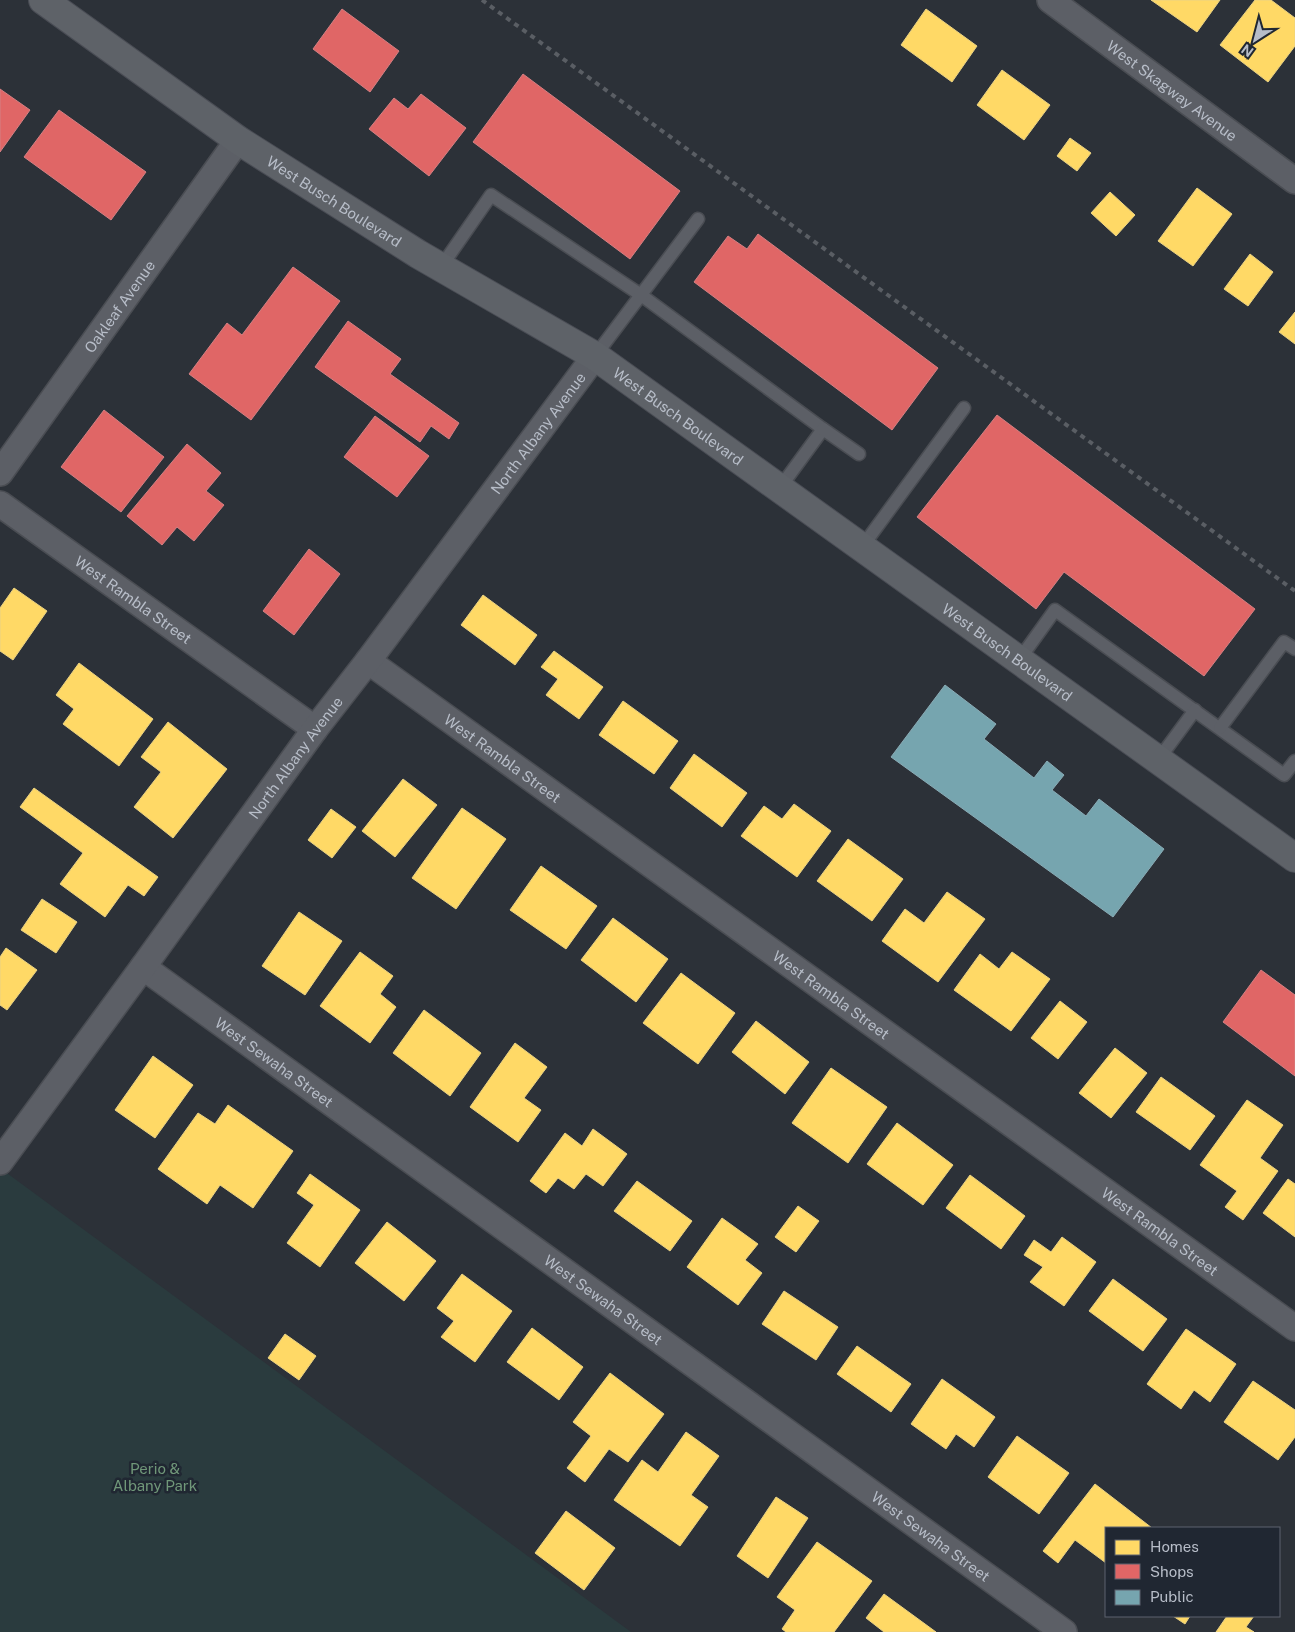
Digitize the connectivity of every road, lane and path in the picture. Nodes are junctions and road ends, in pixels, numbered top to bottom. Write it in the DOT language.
graph roads {
  1 [pos="43,0"];
  2 [pos="1050,0"];
  3 [pos="238,140"];
  4 [pos="1295,181"];
  5 [pos="698,219"];
  6 [pos="441,267"];
  7 [pos="640,295"];
  8 [pos="595,356"];
  9 [pos="964,408"];
  10 [pos="823,429"];
  11 [pos="859,454"];
  12 [pos="0,473"];
  13 [pos="779,489"];
  14 [pos="0,504"];
  15 [pos="862,547"];
  16 [pos="1295,650"];
  17 [pos="1019,660"];
  18 [pos="368,661"];
  19 [pos="1195,710"];
  20 [pos="315,728"];
  21 [pos="1220,728"];
  22 [pos="1158,760"];
  23 [pos="1295,761"];
  24 [pos="1295,858"];
  25 [pos="143,967"];
  26 [pos="0,1162"];
  27 [pos="1295,1328"];
  28 [pos="1064,1632"];
  1 -- 3 [label="main road, West Busch Boulevard"];
  2 -- 4 [label="street, West Skagway Avenue"];
  3 -- 6 [label="main road, West Busch Boulevard"];
  3 -- 12 [label="street, Oakleaf Avenue"];
  5 -- 7 [label="lane"];
  6 -- 7 [label="lane"];
  6 -- 8 [label="main road, West Busch Boulevard"];
  7 -- 8 [label="lane"];
  7 -- 10 [label="lane"];
  8 -- 13 [label="main road, West Busch Boulevard"];
  8 -- 18 [label="street, North Albany Avenue"];
  9 -- 15 [label="lane"];
  10 -- 11 [label="lane"];
  10 -- 13 [label="lane"];
  13 -- 15 [label="main road, West Busch Boulevard"];
  14 -- 20 [label="street, West Rambla Street"];
  15 -- 17 [label="main road, West Busch Boulevard"];
  16 -- 21 [label="lane"];
  17 -- 19 [label="lane"];
  17 -- 22 [label="main road, West Busch Boulevard"];
  18 -- 20 [label="street, North Albany Avenue"];
  18 -- 27 [label="street, West Rambla Street"];
  19 -- 21 [label="lane"];
  19 -- 22 [label="lane"];
  20 -- 25 [label="street, North Albany Avenue"];
  21 -- 23 [label="lane"];
  22 -- 24 [label="main road, West Busch Boulevard"];
  25 -- 26 [label="street, North Albany Avenue"];
  25 -- 28 [label="street, West Sewaha Street"];
}
